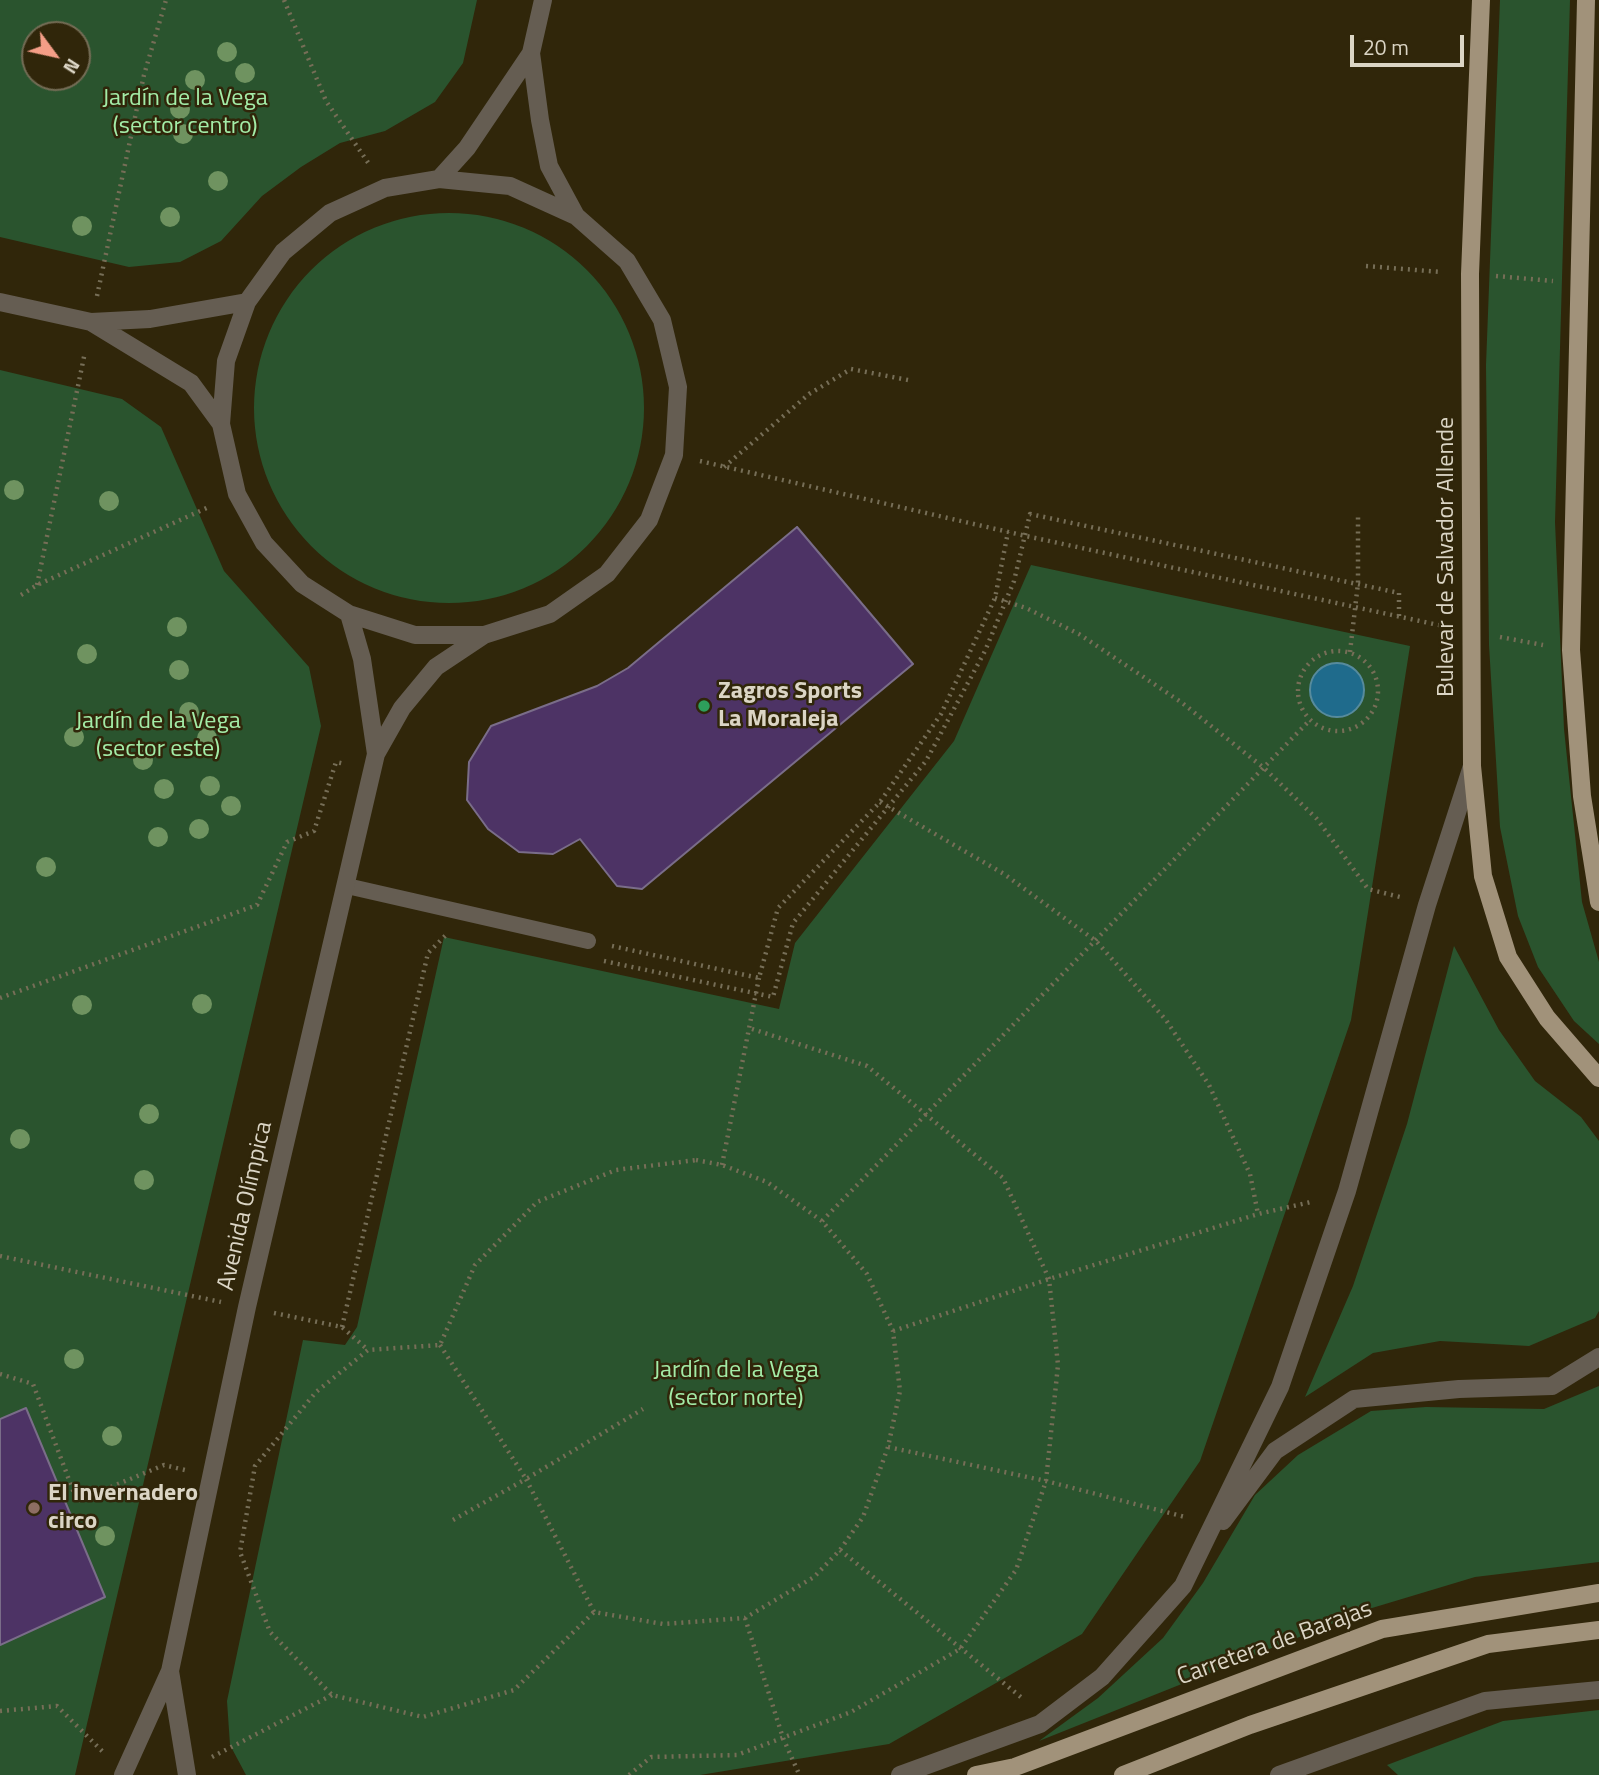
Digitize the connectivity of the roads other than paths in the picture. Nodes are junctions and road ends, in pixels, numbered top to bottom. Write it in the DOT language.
graph roads {
  1 [pos="543,0"];
  2 [pos="1481,0"];
  3 [pos="1588,0"];
  4 [pos="531,53"];
  5 [pos="439,179"];
  6 [pos="576,216"];
  7 [pos="0,302"];
  8 [pos="247,302"];
  9 [pos="91,322"];
  10 [pos="221,424"];
  11 [pos="349,614"];
  12 [pos="484,635"];
  13 [pos="374,762"];
  14 [pos="1472,766"];
  15 [pos="347,886"];
  16 [pos="1599,902"];
  17 [pos="588,941"];
  18 [pos="1599,1078"];
  19 [pos="1599,1357"];
  20 [pos="1202,1549"];
  21 [pos="1599,1593"];
  22 [pos="1599,1630"];
  23 [pos="170,1671"];
  24 [pos="1599,1690"];
  25 [pos="123,1775"];
  26 [pos="187,1775"];
  27 [pos="900,1775"];
  28 [pos="976,1775"];
  29 [pos="1123,1775"];
  30 [pos="1279,1775"];
  1 -- 4 [label="street"];
  2 -- 14 [label="main road, Bulevar de Salvador Allende"];
  3 -- 16 [label="main road"];
  4 -- 5 [label="street"];
  4 -- 6 [label="street"];
  5 -- 6 [label="street"];
  5 -- 8 [label="street"];
  6 -- 12 [label="street"];
  7 -- 9 [label="street"];
  8 -- 9 [label="street"];
  8 -- 10 [label="street"];
  9 -- 10 [label="street"];
  10 -- 11 [label="street"];
  11 -- 12 [label="street"];
  11 -- 13 [label="street, Avenida Olímpica"];
  12 -- 13 [label="street, Avenida Olímpica"];
  13 -- 15 [label="street, Avenida Olímpica"];
  14 -- 18 [label="main road, Bulevar de Salvador Allende"];
  14 -- 20 [label="street"];
  15 -- 17 [label="lane"];
  15 -- 23 [label="street, Avenida Olímpica"];
  19 -- 20 [label="street"];
  20 -- 27 [label="street"];
  21 -- 28 [label="main road, Carretera de Barajas"];
  22 -- 29 [label="main road"];
  23 -- 25 [label="street, Avenida Olímpica"];
  23 -- 26 [label="street, Avenida Olímpica"];
  24 -- 30 [label="street"];
}
